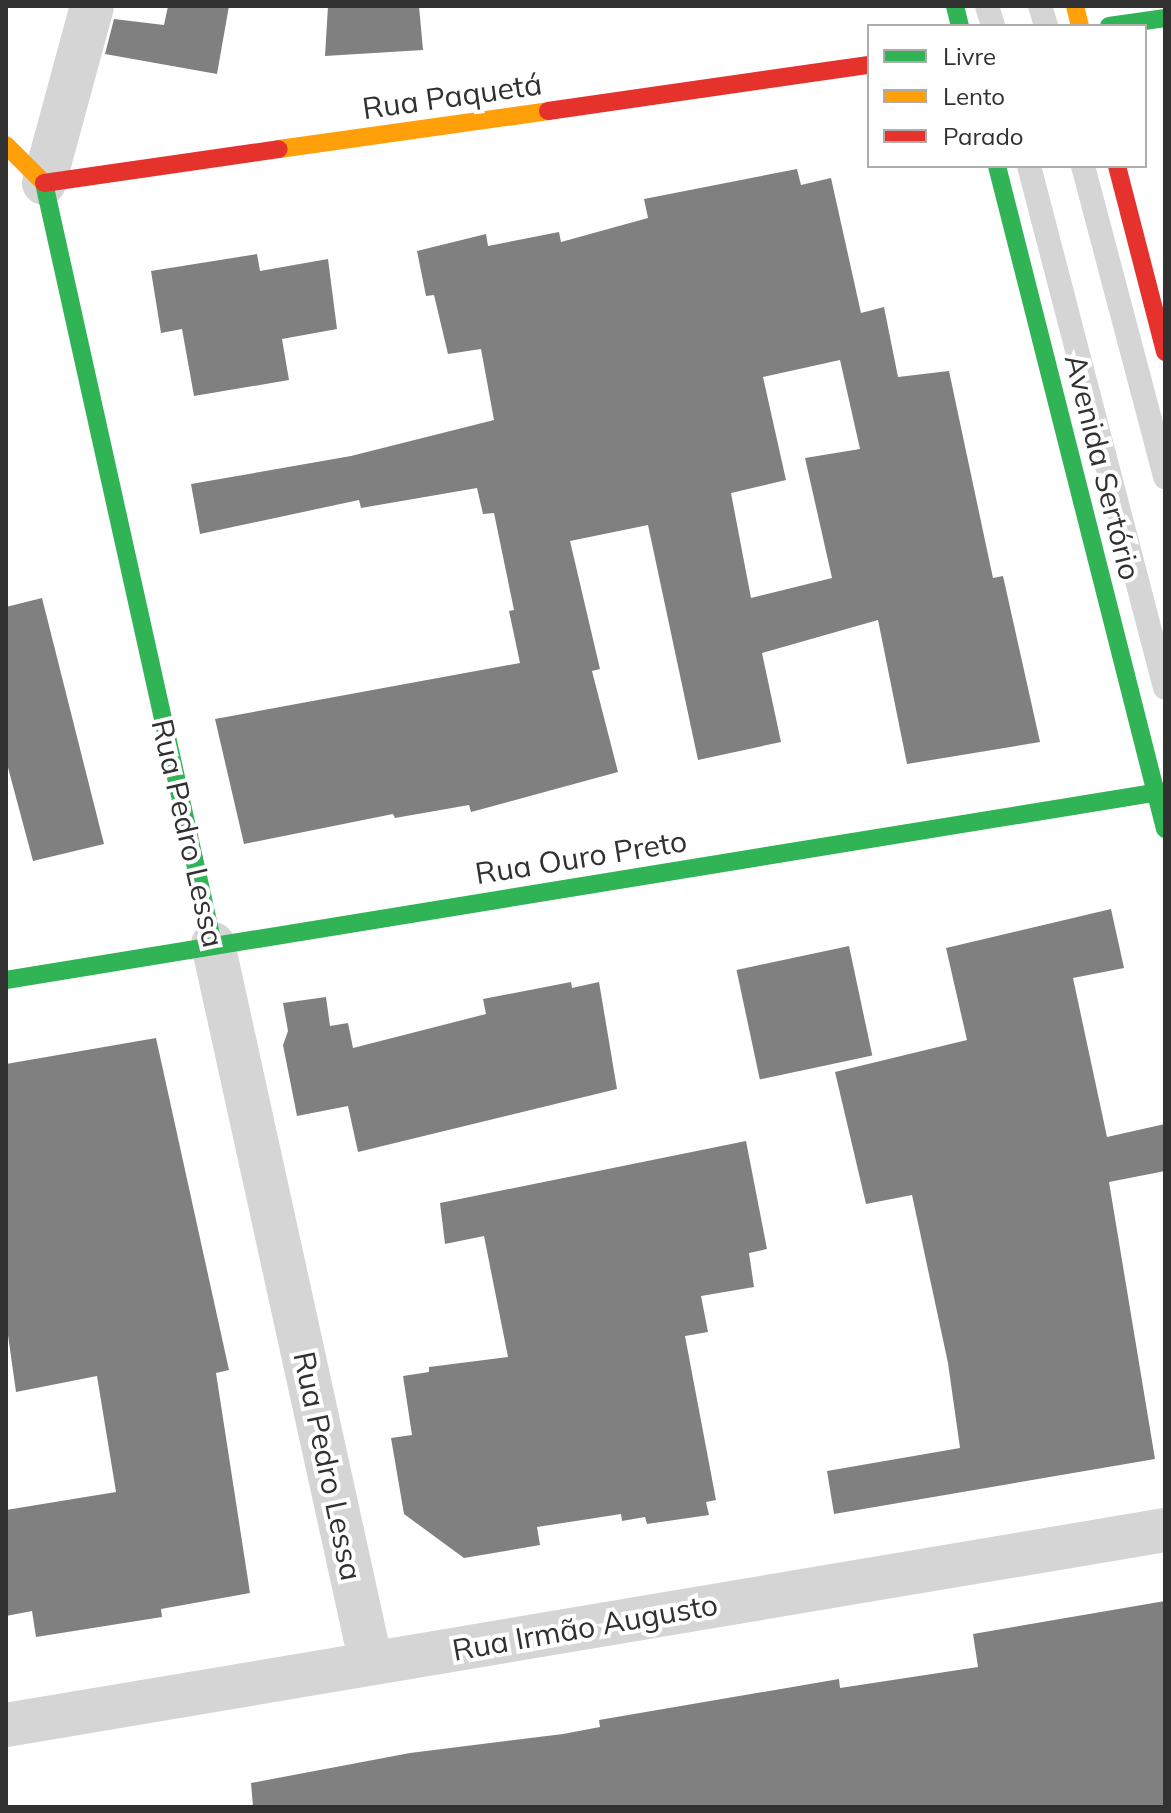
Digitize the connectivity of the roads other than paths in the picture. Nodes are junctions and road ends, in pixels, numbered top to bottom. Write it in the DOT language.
graph roads {
  1 [pos="92,6"];
  2 [pos="1165,18"];
  3 [pos="1123,24"];
  4 [pos="867,65"];
  5 [pos="6,145"];
  6 [pos="998,168"];
  7 [pos="1030,168"];
  8 [pos="1084,168"];
  9 [pos="1118,168"];
  10 [pos="44,183"];
  11 [pos="1165,352"];
  12 [pos="1165,477"];
  13 [pos="1165,688"];
  14 [pos="1162,792"];
  15 [pos="1165,829"];
  16 [pos="213,944"];
  17 [pos="6,980"];
  18 [pos="1165,1530"];
  19 [pos="371,1663"];
  20 [pos="6,1725"];
  1 -- 10 [label="street, Rua Pedro Lessa"];
  2 -- 3 [label="main road"];
  4 -- 10 [label="main road, Rua Paquetá"];
  5 -- 10 [label="main road"];
  6 -- 14 [label="main road, Avenida Sertório"];
  7 -- 13 [label="lane"];
  8 -- 12 [label="lane"];
  9 -- 11 [label="main road"];
  10 -- 16 [label="main road, Rua Pedro Lessa"];
  14 -- 15 [label="main road, Avenida Sertório"];
  14 -- 16 [label="main road, Rua Ouro Preto"];
  16 -- 17 [label="main road, Rua Ouro Preto"];
  16 -- 19 [label="street, Rua Pedro Lessa"];
  18 -- 19 [label="street, Rua Irmão Augusto"];
  19 -- 20 [label="street, Rua Irmão Augusto"];
}
